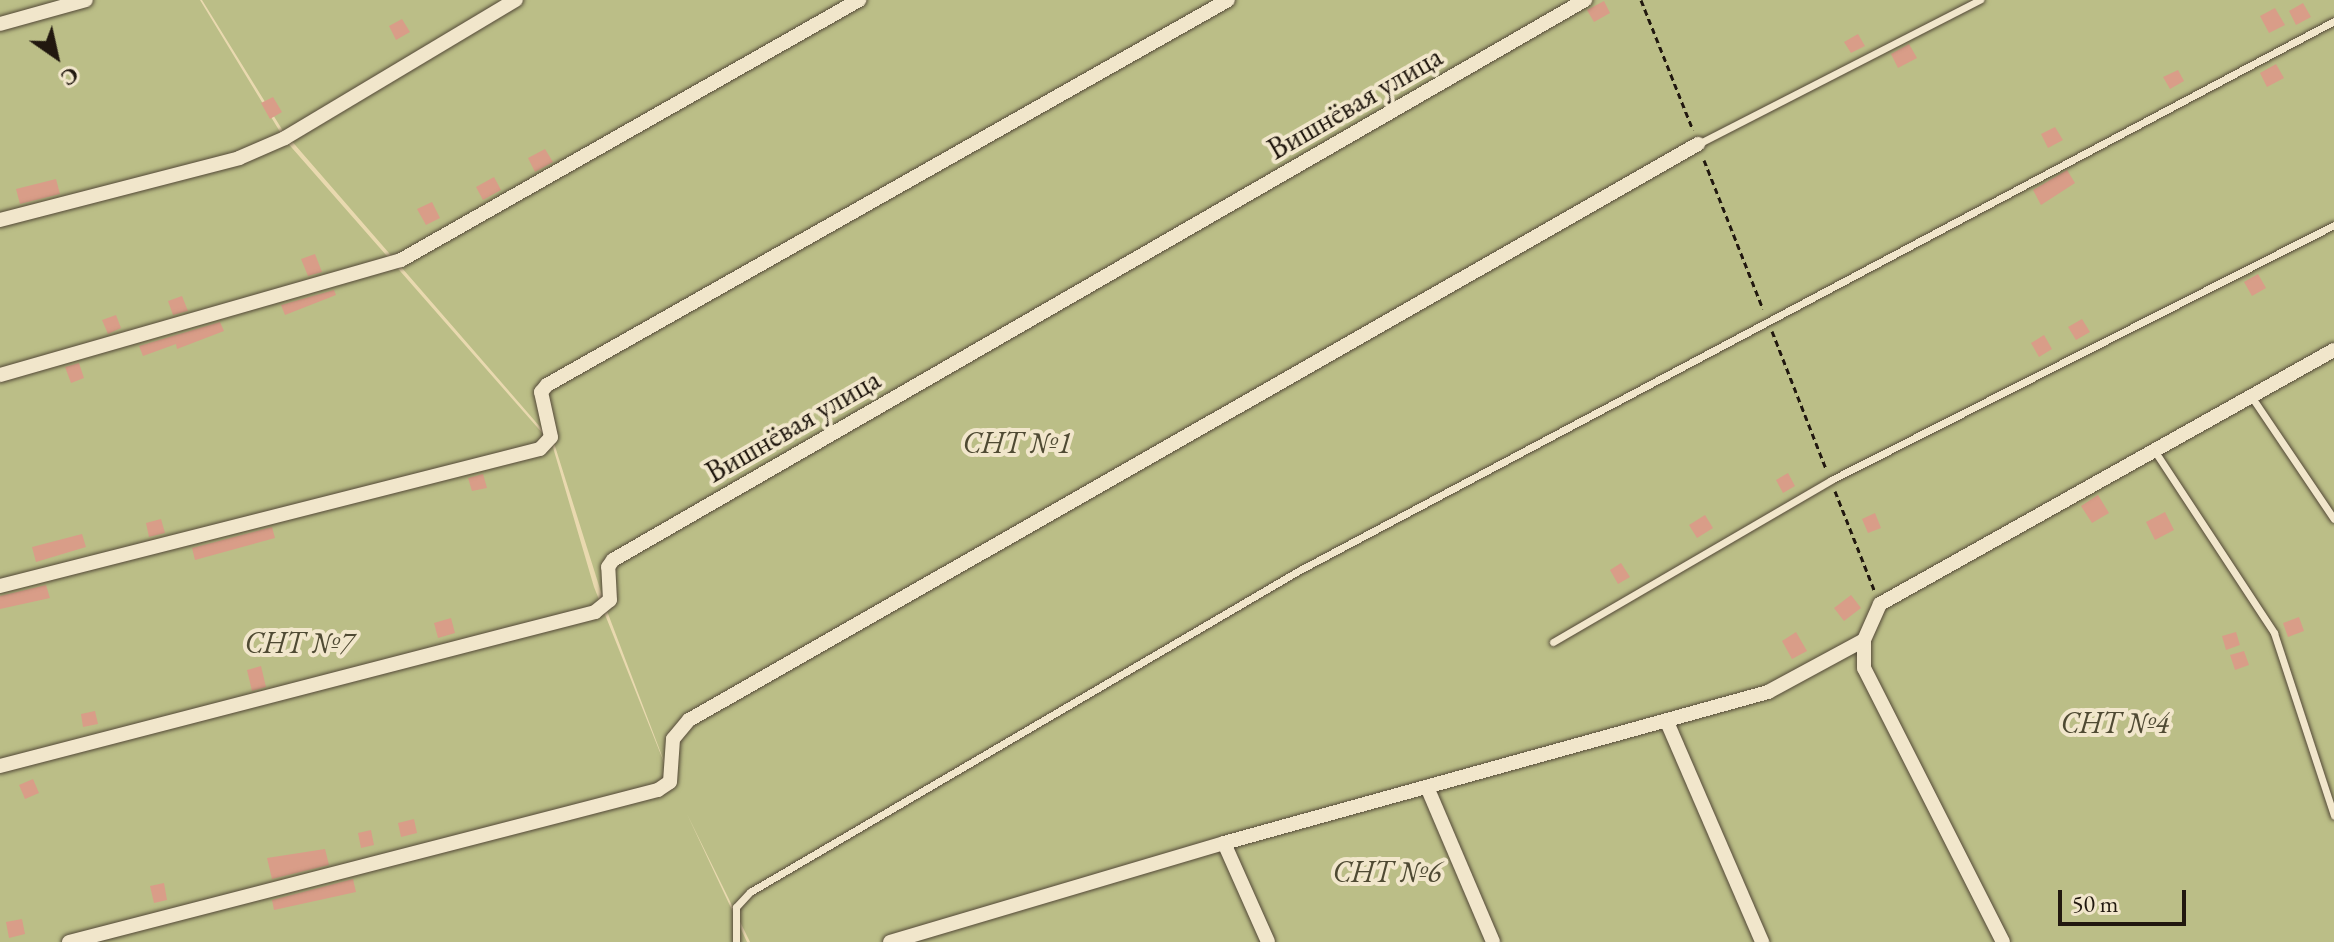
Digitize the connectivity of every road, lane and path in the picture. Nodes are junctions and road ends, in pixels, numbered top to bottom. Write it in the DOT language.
graph roads {
  1 [pos="86,0"];
  2 [pos="516,0"];
  3 [pos="859,0"];
  4 [pos="1228,0"];
  5 [pos="1585,0"];
  6 [pos="1641,0"];
  7 [pos="1980,0"];
  8 [pos="2334,21"];
  9 [pos="0,24"];
  10 [pos="1698,144"];
  11 [pos="0,220"];
  12 [pos="2334,225"];
  13 [pos="1768,321"];
  14 [pos="2334,350"];
  15 [pos="0,375"];
  16 [pos="2251,396"];
  17 [pos="2154,450"];
  18 [pos="1831,480"];
  19 [pos="2334,519"];
  20 [pos="0,586"];
  21 [pos="1880,604"];
  22 [pos="1864,640"];
  23 [pos="1553,642"];
  24 [pos="1667,722"];
  25 [pos="0,766"];
  26 [pos="1427,787"];
  27 [pos="2334,815"];
  28 [pos="1224,843"];
  29 [pos="69,942"];
  30 [pos="736,942"];
  31 [pos="891,942"];
  32 [pos="1268,942"];
  33 [pos="1493,942"];
  34 [pos="1762,942"];
  35 [pos="2003,942"];
  1 -- 9 [label="street"];
  2 -- 11 [label="street"];
  3 -- 15 [label="street"];
  4 -- 20 [label="street"];
  5 -- 25 [label="street, Вишнёвая улица"];
  6 -- 10 [label="path"];
  7 -- 10 [label="lane"];
  8 -- 13 [label="lane"];
  10 -- 13 [label="path"];
  10 -- 29 [label="street"];
  12 -- 18 [label="lane"];
  13 -- 18 [label="path"];
  13 -- 30 [label="lane"];
  14 -- 16 [label="street"];
  16 -- 17 [label="street"];
  16 -- 19 [label="lane"];
  17 -- 21 [label="street"];
  17 -- 27 [label="lane"];
  18 -- 21 [label="path"];
  18 -- 23 [label="lane"];
  21 -- 22 [label="street"];
  22 -- 24 [label="street"];
  22 -- 35 [label="street"];
  24 -- 26 [label="street"];
  24 -- 34 [label="street"];
  26 -- 28 [label="street"];
  26 -- 33 [label="street"];
  28 -- 31 [label="street"];
  28 -- 32 [label="street"];
}
